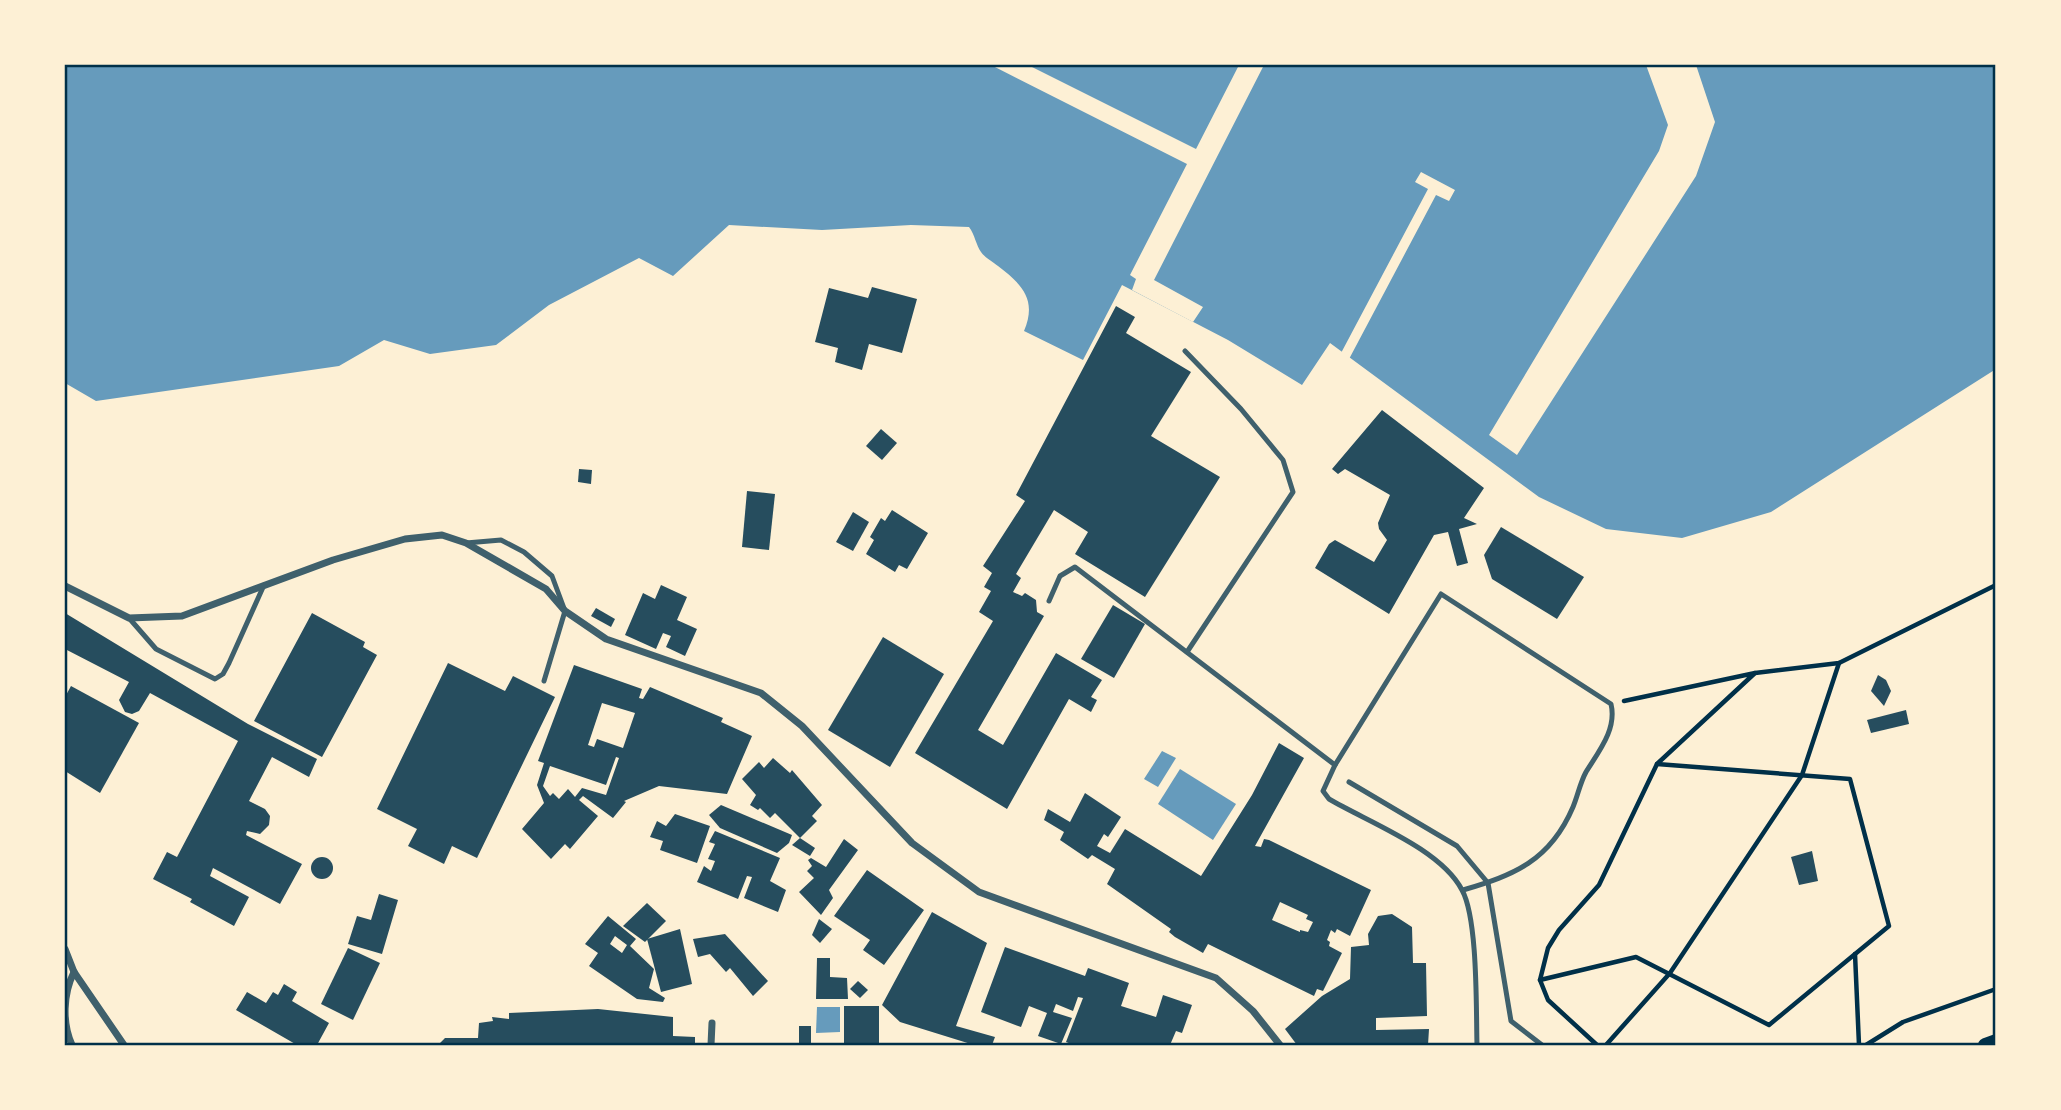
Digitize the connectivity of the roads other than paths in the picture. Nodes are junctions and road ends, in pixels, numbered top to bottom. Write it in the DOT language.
graph roads {
  1 [pos="1185,351"];
  2 [pos="466,543"];
  3 [pos="264,585"];
  4 [pos="65,586"];
  5 [pos="1049,601"];
  6 [pos="565,611"];
  7 [pos="129,618"];
  8 [pos="1187,652"];
  9 [pos="544,681"];
  10 [pos="1335,765"];
  11 [pos="1349,782"];
  12 [pos="1488,883"];
  13 [pos="1463,890"];
  14 [pos="65,949"];
  15 [pos="74,972"];
  16 [pos="712,1023"];
  17 [pos="1996,1041"];
  18 [pos="72,1045"];
  19 [pos="124,1045"];
  20 [pos="711,1045"];
  21 [pos="1280,1045"];
  22 [pos="1477,1045"];
  23 [pos="1542,1045"];
  24 [pos="1985,1045"];
  1 -- 8 [label="lane"];
  2 -- 3 [label="street"];
  2 -- 6 [label="street"];
  2 -- 6 [label="lane"];
  3 -- 7 [label="street"];
  3 -- 7 [label="lane"];
  4 -- 7 [label="street"];
  5 -- 8 [label="lane"];
  6 -- 9 [label="lane"];
  6 -- 21 [label="street"];
  8 -- 10 [label="lane"];
  10 -- 12 [label="lane"];
  10 -- 13 [label="lane"];
  11 -- 12 [label="lane"];
  12 -- 13 [label="lane"];
  12 -- 23 [label="lane"];
  13 -- 22 [label="lane"];
  14 -- 15 [label="street"];
  15 -- 18 [label="street"];
  15 -- 19 [label="street"];
  16 -- 20 [label="street"];
  17 -- 24 [label="main road"];
}
